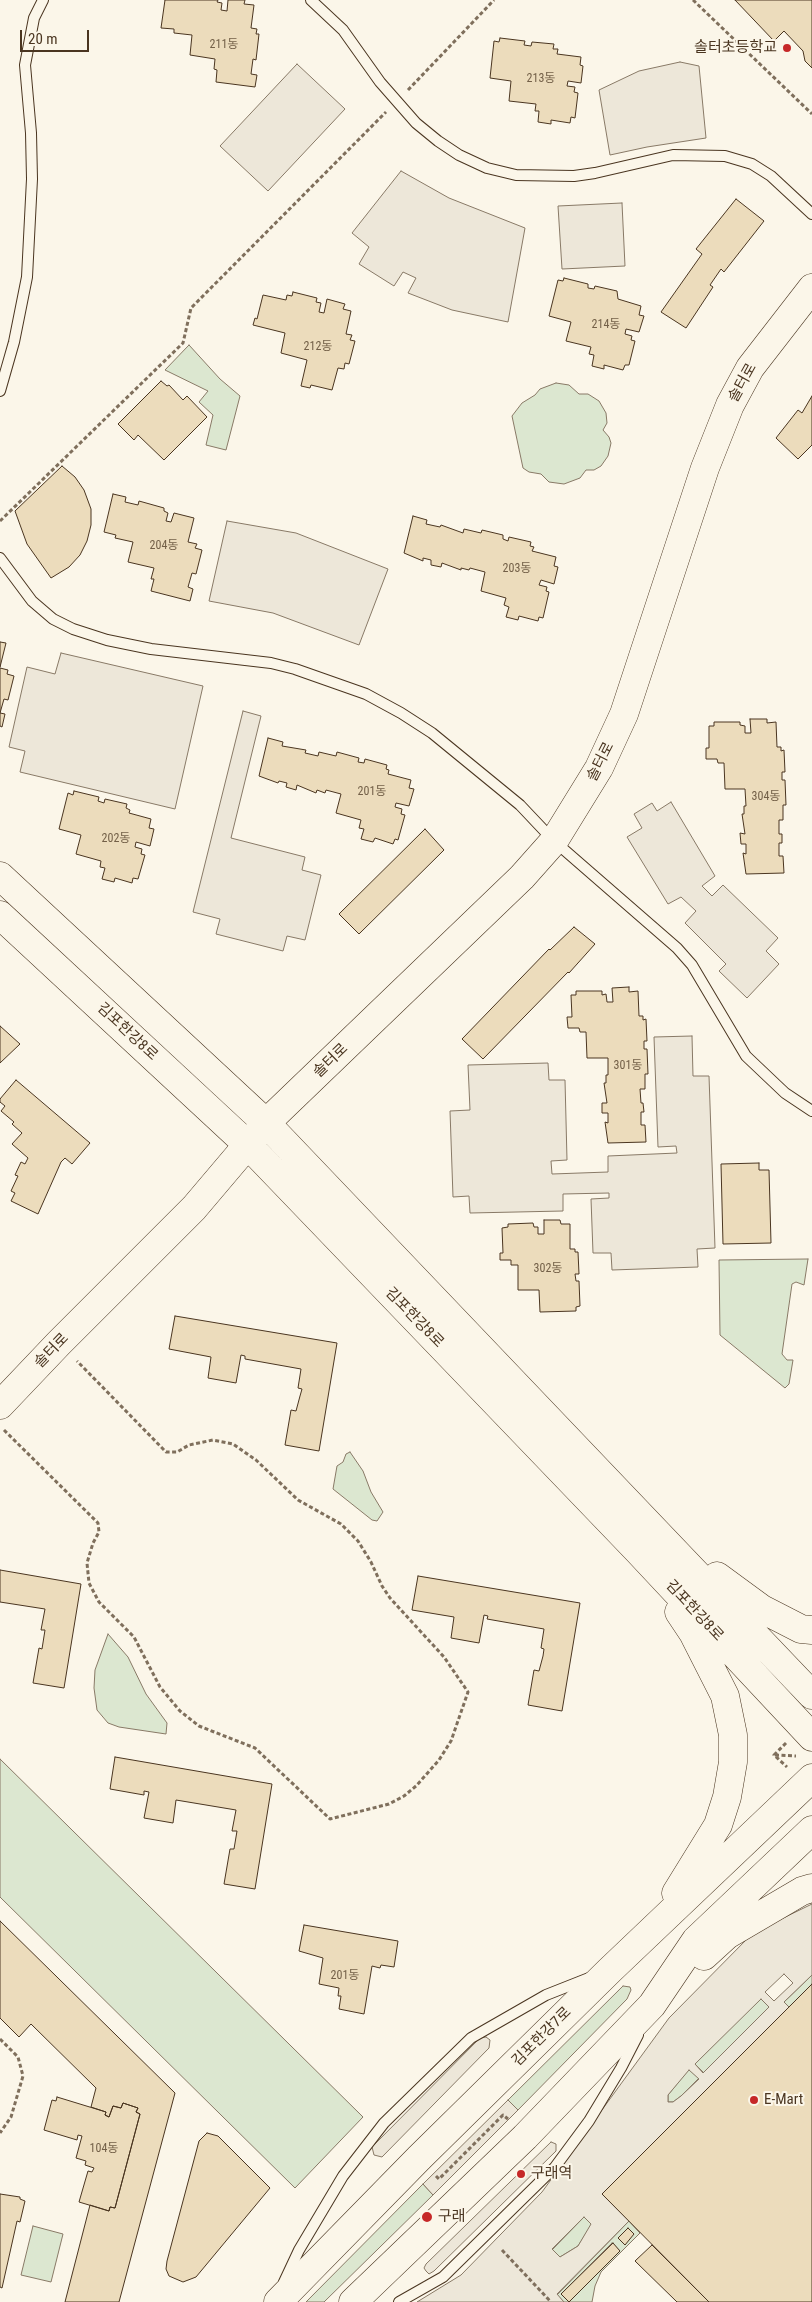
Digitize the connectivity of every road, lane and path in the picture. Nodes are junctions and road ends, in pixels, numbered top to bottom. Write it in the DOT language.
graph roads {
  1 [pos="43,0"];
  2 [pos="311,0"];
  3 [pos="494,0"];
  4 [pos="693,0"];
  5 [pos="397,102"];
  6 [pos="812,114"];
  7 [pos="812,214"];
  8 [pos="812,288"];
  9 [pos="0,391"];
  10 [pos="0,521"];
  11 [pos="0,558"];
  12 [pos="554,841"];
  13 [pos="0,876"];
  14 [pos="0,915"];
  15 [pos="812,1111"];
  16 [pos="266,1123"];
  17 [pos="248,1145"];
  18 [pos="58,1343"];
  19 [pos="0,1379"];
  20 [pos="0,1405"];
  21 [pos="0,1426"];
  22 [pos="656,1531"];
  23 [pos="638,1551"];
  24 [pos="812,1630"];
  25 [pos="812,1695"];
  26 [pos="774,1755"];
  27 [pos="802,1756"];
  28 [pos="812,1830"];
  29 [pos="812,1888"];
  30 [pos="635,1947"];
  31 [pos="609,1971"];
  32 [pos="652,2005"];
  33 [pos="0,2039"];
  34 [pos="508,2120"];
  35 [pos="0,2133"];
  36 [pos="439,2179"];
  37 [pos="502,2250"];
  38 [pos="276,2302"];
  39 [pos="353,2302"];
  40 [pos="399,2302"];
  41 [pos="551,2302"];
  1 -- 9 [label="lane"];
  2 -- 5 [label="lane"];
  3 -- 5 [label="path"];
  4 -- 6 [label="path"];
  5 -- 7 [label="lane"];
  5 -- 10 [label="path"];
  8 -- 12 [label="street, 솔터로"];
  11 -- 12 [label="lane"];
  12 -- 15 [label="lane"];
  12 -- 16 [label="street, 솔터로"];
  13 -- 16 [label="street, 김포한강8로"];
  14 -- 17 [label="street, 김포한강8로"];
  16 -- 17 [label="street, 솔터로"];
  16 -- 22 [label="street, 김포한강8로"];
  17 -- 18 [label="street, 솔터로"];
  17 -- 19 [label="street, 솔터로"];
  17 -- 23 [label="street, 김포한강8로"];
  18 -- 20 [label="street, 솔터로"];
  18 -- 21 [label="path"];
  22 -- 24 [label="street"];
  22 -- 25 [label="street, 김포한강8로"];
  23 -- 27 [label="street, 김포한강8로"];
  23 -- 30 [label="street"];
  26 -- 27 [label="path"];
  26 -- 27 [label="path"];
  26 -- 27 [label="path"];
  27 -- 30 [label="street, 김포한강7로"];
  28 -- 32 [label="street"];
  29 -- 32 [label="street"];
  30 -- 31 [label="street, 김포한강7로"];
  31 -- 38 [label="street, 김포한강7로"];
  31 -- 38 [label="lane"];
  32 -- 39 [label="street"];
  32 -- 40 [label="lane"];
  33 -- 35 [label="path"];
  34 -- 36 [label="path"];
  37 -- 41 [label="path"];
}
